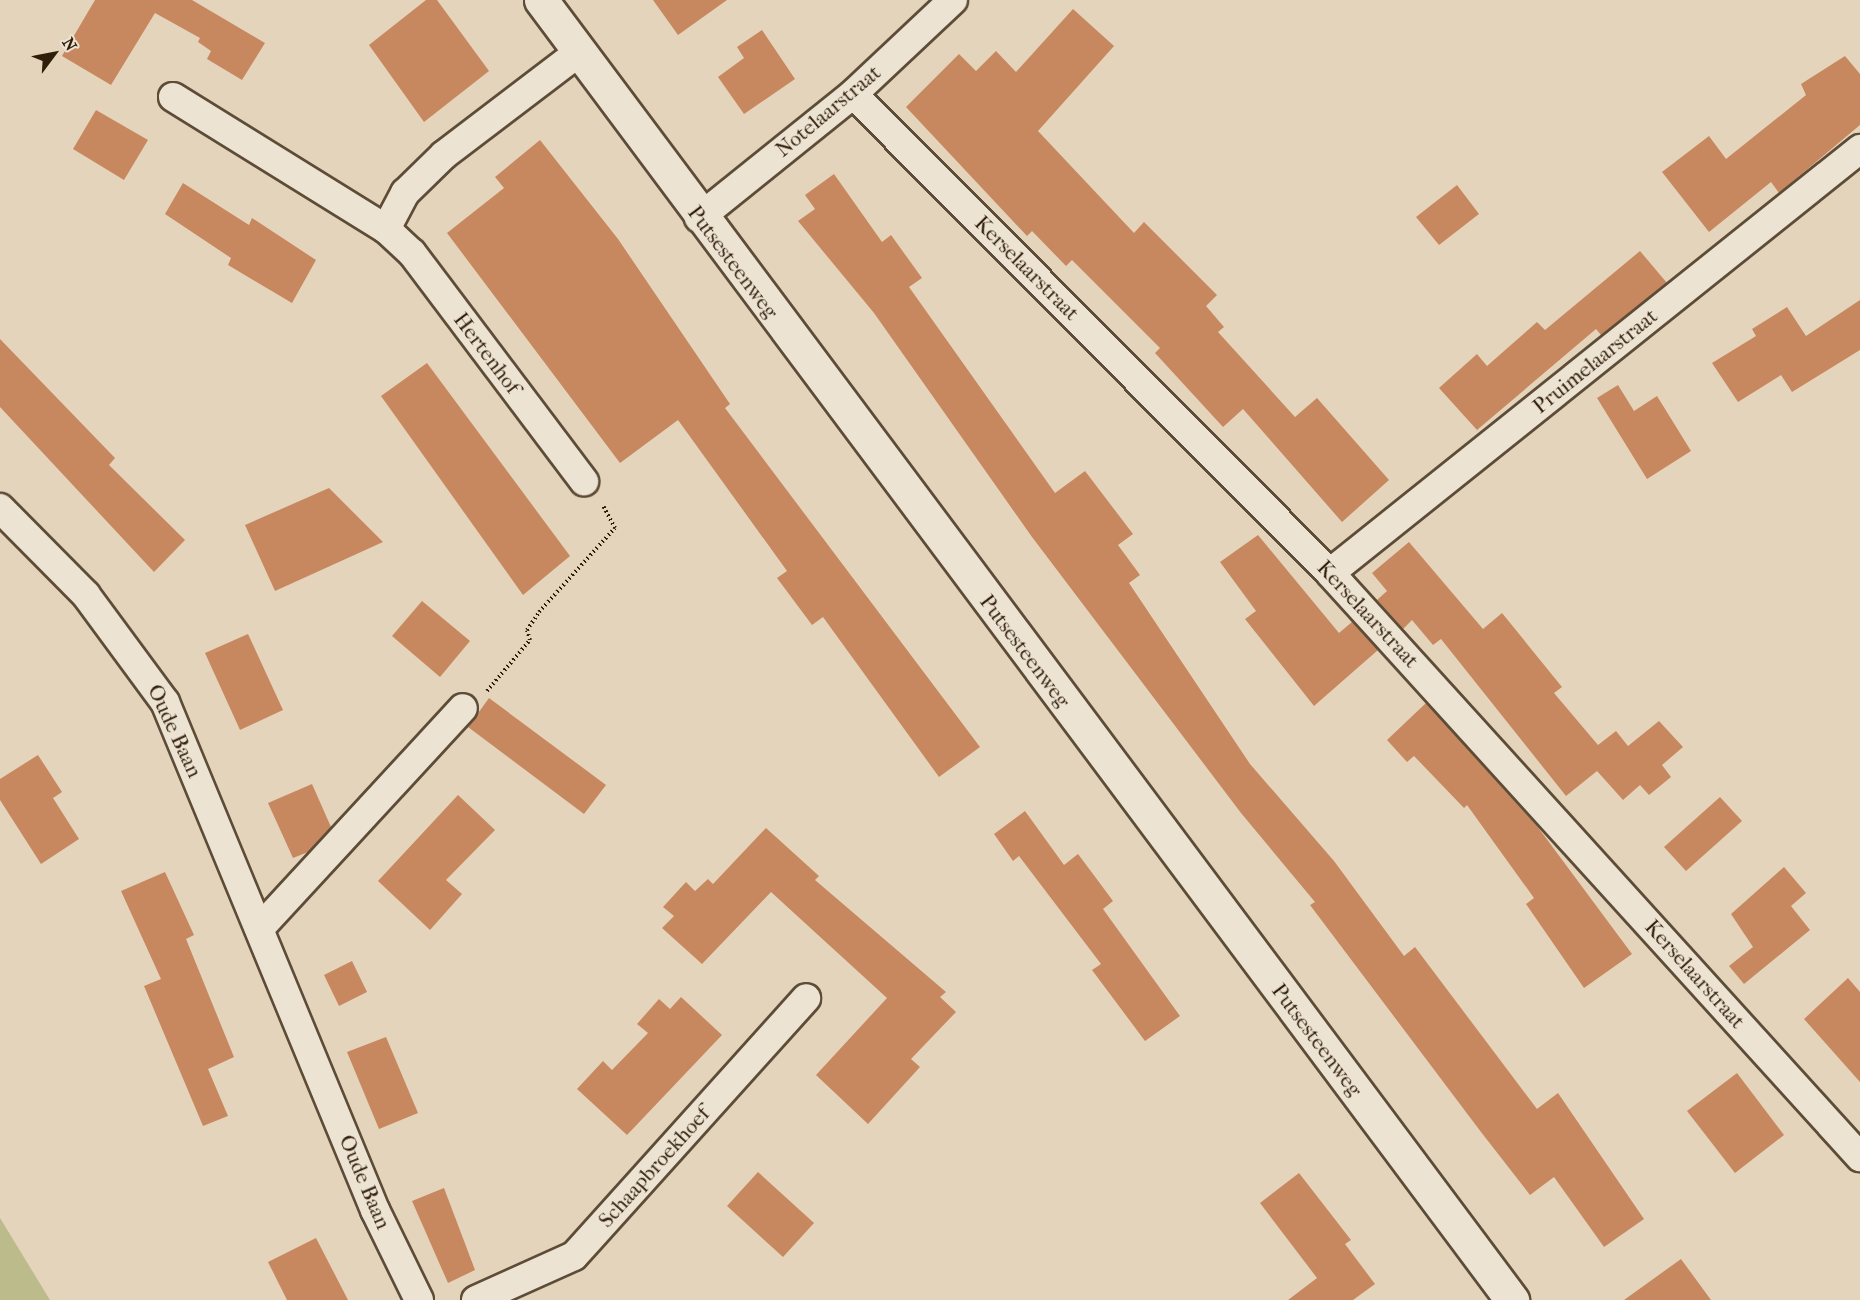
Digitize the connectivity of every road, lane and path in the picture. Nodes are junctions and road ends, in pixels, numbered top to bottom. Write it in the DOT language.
graph roads {
  1 [pos="541,0"];
  2 [pos="953,0"];
  3 [pos="579,52"];
  4 [pos="853,94"];
  5 [pos="173,97"];
  6 [pos="1860,149"];
  7 [pos="699,218"];
  8 [pos="386,229"];
  9 [pos="584,481"];
  10 [pos="0,508"];
  11 [pos="1330,573"];
  12 [pos="463,708"];
  13 [pos="260,928"];
  14 [pos="806,998"];
  15 [pos="1860,1156"];
  16 [pos="419,1300"];
  17 [pos="476,1300"];
  18 [pos="1512,1300"];
  1 -- 3 [label="main road, Putsesteenweg"];
  2 -- 4 [label="street, Notelaarstraat"];
  3 -- 7 [label="main road, Putsesteenweg"];
  3 -- 8 [label="street"];
  4 -- 7 [label="street, Notelaarstraat"];
  4 -- 11 [label="street, Kerselaarstraat"];
  5 -- 8 [label="street, Hertenhof"];
  6 -- 11 [label="street, Pruimelaarstraat"];
  7 -- 18 [label="main road, Putsesteenweg"];
  8 -- 9 [label="street, Hertenhof"];
  9 -- 12 [label="path"];
  10 -- 13 [label="street, Oude Baan"];
  11 -- 15 [label="street, Kerselaarstraat"];
  12 -- 13 [label="street"];
  13 -- 16 [label="street, Oude Baan"];
  14 -- 17 [label="street, Schaapbroekhoef"];
}
